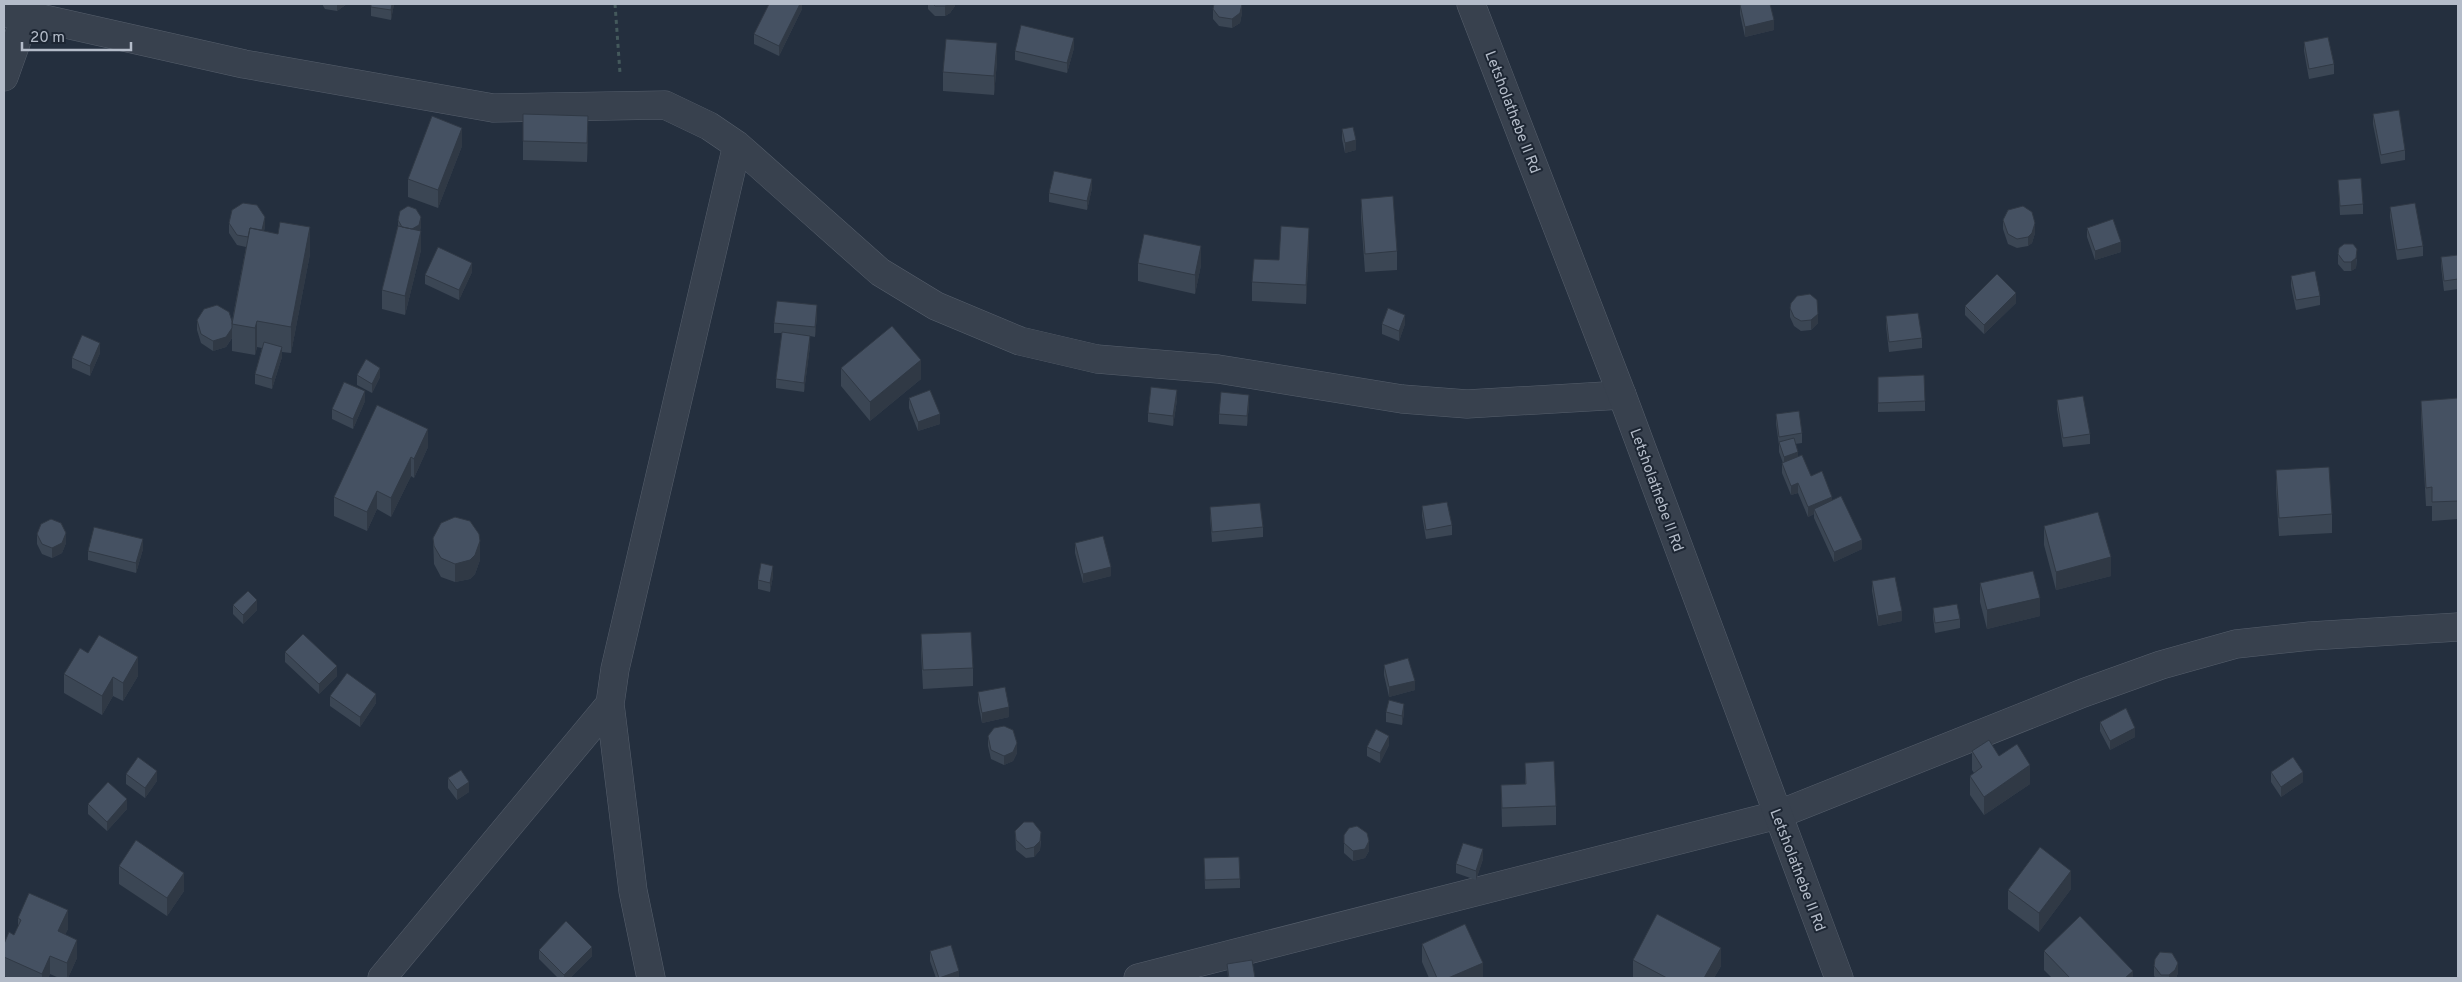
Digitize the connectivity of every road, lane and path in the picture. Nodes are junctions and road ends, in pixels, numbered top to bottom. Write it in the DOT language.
graph roads {
  1 [pos="615,4"];
  2 [pos="1471,4"];
  3 [pos="15,14"];
  4 [pos="4,77"];
  5 [pos="623,106"];
  6 [pos="737,145"];
  7 [pos="1622,395"];
  8 [pos="2458,627"];
  9 [pos="610,704"];
  10 [pos="1777,815"];
  11 [pos="382,978"];
  12 [pos="651,978"];
  13 [pos="1138,978"];
  14 [pos="1839,978"];
  1 -- 5 [label="path"];
  2 -- 7 [label="street, Letsholathebe II Rd"];
  3 -- 4 [label="street"];
  3 -- 5 [label="street"];
  5 -- 6 [label="street"];
  6 -- 7 [label="street"];
  6 -- 9 [label="street"];
  7 -- 10 [label="street, Letsholathebe II Rd"];
  8 -- 10 [label="street"];
  9 -- 11 [label="street"];
  9 -- 12 [label="street"];
  10 -- 13 [label="street"];
  10 -- 14 [label="street, Letsholathebe II Rd"];
}
